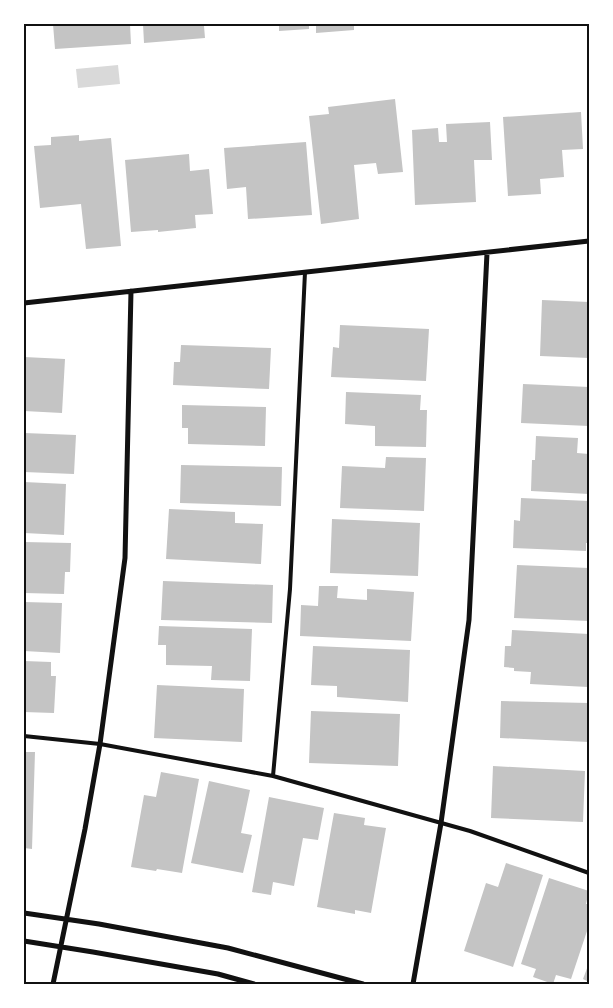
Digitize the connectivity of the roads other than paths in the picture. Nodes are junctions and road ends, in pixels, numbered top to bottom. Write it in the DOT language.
graph roads {
  1 [pos="589,242"];
  2 [pos="487,253"];
  3 [pos="305,272"];
  4 [pos="131,291"];
  5 [pos="24,303"];
  6 [pos="24,736"];
  7 [pos="100,744"];
  8 [pos="273,776"];
  9 [pos="441,823"];
  10 [pos="589,873"];
  11 [pos="24,912"];
  12 [pos="66,919"];
  13 [pos="24,941"];
  14 [pos="61,947"];
  15 [pos="53,984"];
  16 [pos="254,984"];
  17 [pos="364,984"];
  18 [pos="413,984"];
  1 -- 2 [label="street"];
  2 -- 3 [label="street"];
  2 -- 9 [label="street"];
  3 -- 4 [label="street"];
  3 -- 8 [label="lane"];
  4 -- 5 [label="street"];
  4 -- 7 [label="street"];
  6 -- 7 [label="lane"];
  7 -- 8 [label="lane"];
  7 -- 12 [label="street"];
  8 -- 9 [label="lane"];
  9 -- 10 [label="lane"];
  9 -- 18 [label="street"];
  11 -- 12 [label="street"];
  12 -- 14 [label="street"];
  12 -- 17 [label="street"];
  13 -- 14 [label="street"];
  14 -- 15 [label="street"];
  14 -- 16 [label="street"];
}
